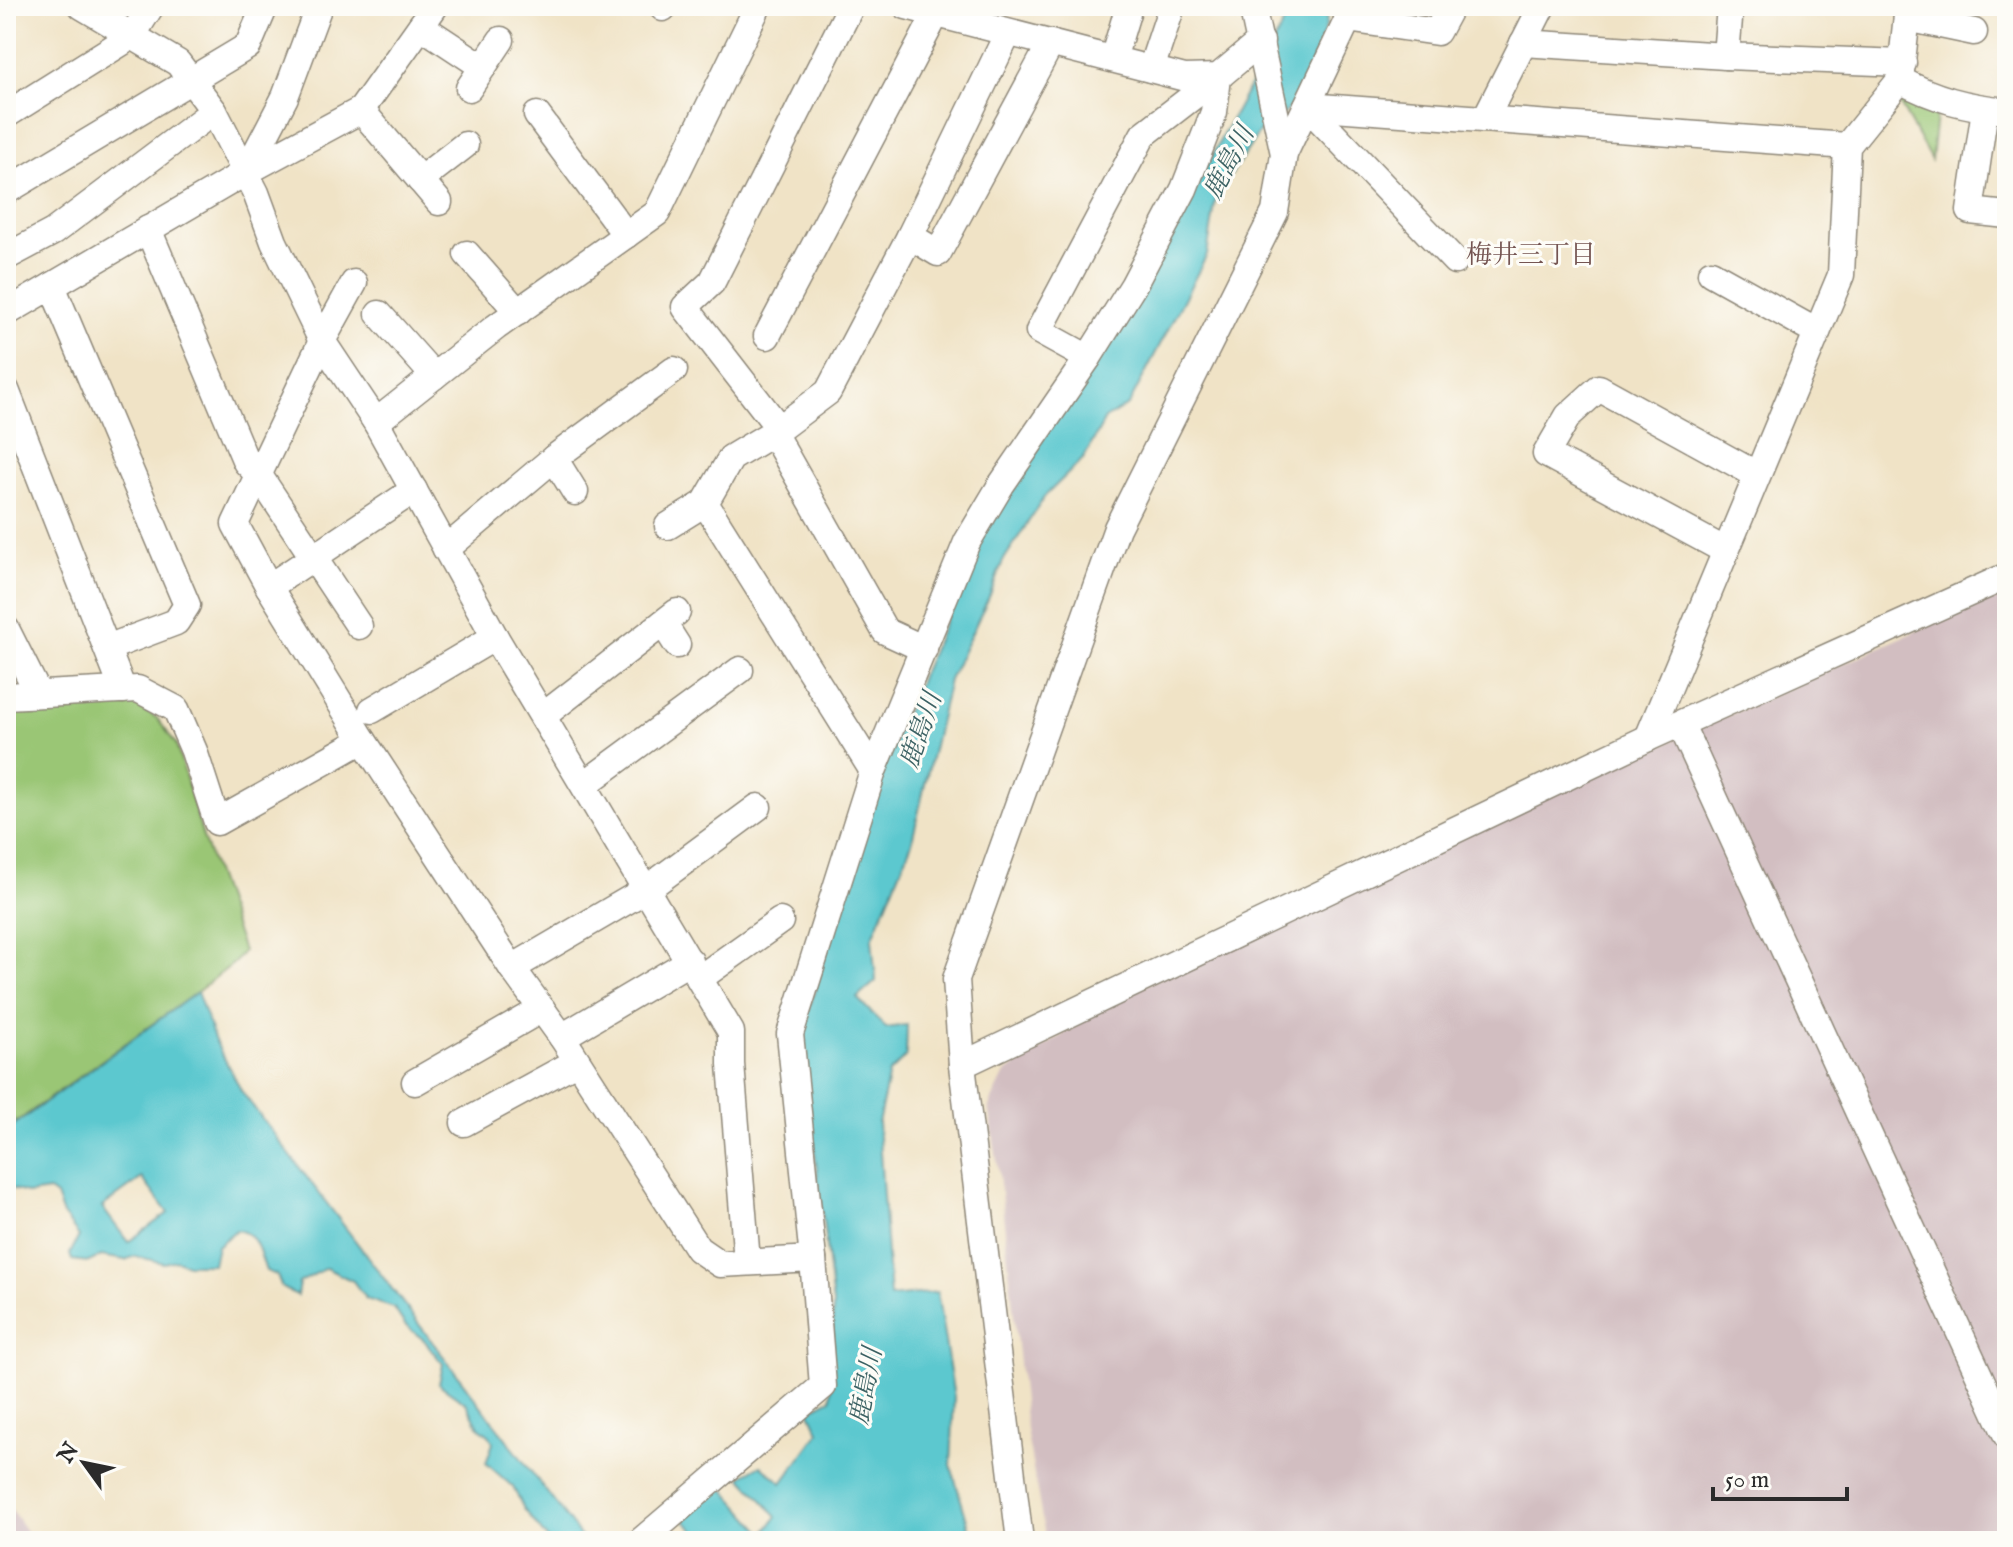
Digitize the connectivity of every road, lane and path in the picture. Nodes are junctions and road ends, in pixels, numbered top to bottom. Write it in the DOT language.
graph roads {
  1 [pos="82,6"];
  2 [pos="151,6"];
  3 [pos="265,6"];
  4 [pos="319,6"];
  5 [pos="758,6"];
  6 [pos="851,6"];
  7 [pos="906,6"];
  8 [pos="1129,6"];
  9 [pos="1172,6"];
  10 [pos="1252,6"];
  11 [pos="1451,6"];
  12 [pos="1542,6"];
  13 [pos="1730,6"];
  14 [pos="1350,12"];
  15 [pos="1908,12"];
  16 [pos="951,13"];
  17 [pos="428,16"];
  18 [pos="1974,32"];
  19 [pos="1008,33"];
  20 [pos="132,36"];
  21 [pos="501,40"];
  22 [pos="1261,41"];
  23 [pos="1051,43"];
  24 [pos="1523,43"];
  25 [pos="1726,56"];
  26 [pos="1113,59"];
  27 [pos="1151,69"];
  28 [pos="1902,72"];
  29 [pos="1218,77"];
  30 [pos="191,80"];
  31 [pos="1307,106"];
  32 [pos="361,110"];
  33 [pos="1996,110"];
  34 [pos="214,111"];
  35 [pos="6,115"];
  36 [pos="537,115"];
  37 [pos="1485,119"];
  38 [pos="465,145"];
  39 [pos="1847,146"];
  40 [pos="1284,154"];
  41 [pos="246,172"];
  42 [pos="420,180"];
  43 [pos="6,191"];
  44 [pos="439,202"];
  45 [pos="2007,215"];
  46 [pos="148,229"];
  47 [pos="626,235"];
  48 [pos="910,236"];
  49 [pos="467,254"];
  50 [pos="6,257"];
  51 [pos="1455,261"];
  52 [pos="1724,273"];
  53 [pos="354,283"];
  54 [pos="52,286"];
  55 [pos="518,312"];
  56 [pos="6,313"];
  57 [pos="379,314"];
  58 [pos="1817,332"];
  59 [pos="767,336"];
  60 [pos="322,341"];
  61 [pos="1088,358"];
  62 [pos="674,370"];
  63 [pos="434,376"];
  64 [pos="6,390"];
  65 [pos="376,422"];
  66 [pos="776,431"];
  67 [pos="554,458"];
  68 [pos="258,474"];
  69 [pos="1757,475"];
  70 [pos="414,490"];
  71 [pos="575,492"];
  72 [pos="705,503"];
  73 [pos="668,526"];
  74 [pos="446,549"];
  75 [pos="1726,551"];
  76 [pos="315,557"];
  77 [pos="2007,576"];
  78 [pos="269,587"];
  79 [pos="359,626"];
  80 [pos="673,627"];
  81 [pos="6,629"];
  82 [pos="495,637"];
  83 [pos="107,648"];
  84 [pos="924,649"];
  85 [pos="740,670"];
  86 [pos="123,690"];
  87 [pos="38,693"];
  88 [pos="6,696"];
  89 [pos="372,710"];
  90 [pos="543,716"];
  91 [pos="1681,725"];
  92 [pos="1648,738"];
  93 [pos="363,740"];
  94 [pos="873,771"];
  95 [pos="585,784"];
  96 [pos="758,807"];
  97 [pos="647,889"];
  98 [pos="780,921"];
  99 [pos="512,968"];
  100 [pos="695,970"];
  101 [pos="542,1009"];
  102 [pos="562,1037"];
  103 [pos="576,1062"];
  104 [pos="962,1065"];
  105 [pos="430,1079"];
  106 [pos="464,1123"];
  107 [pos="813,1259"];
  108 [pos="747,1262"];
  109 [pos="2007,1436"];
  110 [pos="641,1541"];
  111 [pos="1020,1541"];
  1 -- 20 [label="street"];
  2 -- 20 [label="street"];
  3 -- 30 [label="street"];
  4 -- 41 [label="street"];
  5 -- 47 [label="street"];
  6 -- 66 [label="street"];
  7 -- 16 [label="street"];
  8 -- 26 [label="street"];
  9 -- 27 [label="street"];
  10 -- 22 [label="street"];
  11 -- 14 [label="street"];
  12 -- 24 [label="street"];
  13 -- 25 [label="street"];
  14 -- 31 [label="street"];
  15 -- 18 [label="street"];
  15 -- 28 [label="street"];
  16 -- 19 [label="street"];
  16 -- 59 [label="street"];
  17 -- 21 [label="street"];
  17 -- 32 [label="street"];
  19 -- 23 [label="street"];
  19 -- 48 [label="street"];
  20 -- 30 [label="street"];
  20 -- 35 [label="street"];
  22 -- 29 [label="street"];
  22 -- 40 [label="street"];
  23 -- 26 [label="street"];
  23 -- 48 [label="street"];
  24 -- 25 [label="street"];
  24 -- 37 [label="street"];
  25 -- 28 [label="street"];
  26 -- 27 [label="street"];
  27 -- 29 [label="street"];
  28 -- 33 [label="street"];
  28 -- 39 [label="street"];
  29 -- 61 [label="street"];
  29 -- 61 [label="street"];
  30 -- 34 [label="street"];
  30 -- 43 [label="street"];
  31 -- 37 [label="street"];
  31 -- 40 [label="street"];
  31 -- 51 [label="street"];
  32 -- 41 [label="street"];
  32 -- 42 [label="street"];
  33 -- 45 [label="street"];
  34 -- 41 [label="street"];
  34 -- 50 [label="street"];
  36 -- 47 [label="street"];
  37 -- 39 [label="street"];
  38 -- 42 [label="street"];
  39 -- 58 [label="street"];
  40 -- 104 [label="street"];
  41 -- 46 [label="street"];
  41 -- 60 [label="street"];
  42 -- 44 [label="street"];
  46 -- 54 [label="street"];
  46 -- 68 [label="street"];
  47 -- 55 [label="street"];
  48 -- 66 [label="street"];
  49 -- 55 [label="street"];
  52 -- 58 [label="street"];
  53 -- 60 [label="street"];
  54 -- 56 [label="street"];
  54 -- 83 [label="street"];
  55 -- 63 [label="street"];
  57 -- 63 [label="street"];
  58 -- 69 [label="street"];
  60 -- 65 [label="street"];
  60 -- 68 [label="street"];
  61 -- 84 [label="street"];
  62 -- 67 [label="street"];
  63 -- 65 [label="street"];
  64 -- 83 [label="street"];
  65 -- 70 [label="street"];
  66 -- 72 [label="street"];
  66 -- 84 [label="street"];
  67 -- 71 [label="street"];
  67 -- 74 [label="street"];
  68 -- 76 [label="street"];
  68 -- 78 [label="street"];
  69 -- 75 [label="street"];
  69 -- 75 [label="street"];
  70 -- 74 [label="street"];
  70 -- 76 [label="street"];
  72 -- 73 [label="street"];
  72 -- 94 [label="street"];
  74 -- 82 [label="street"];
  75 -- 92 [label="street"];
  76 -- 78 [label="street"];
  76 -- 79 [label="street"];
  77 -- 91 [label="street"];
  78 -- 93 [label="street"];
  80 -- 90 [label="street"];
  81 -- 87 [label="street"];
  82 -- 89 [label="street"];
  82 -- 90 [label="street"];
  83 -- 86 [label="street"];
  84 -- 94 [label="street"];
  85 -- 95 [label="street"];
  86 -- 87 [label="street"];
  86 -- 93 [label="street"];
  87 -- 88 [label="street"];
  90 -- 95 [label="street"];
  91 -- 92 [label="street"];
  91 -- 109 [label="street"];
  92 -- 104 [label="street"];
  93 -- 99 [label="street"];
  94 -- 107 [label="street"];
  95 -- 97 [label="street"];
  96 -- 97 [label="street"];
  97 -- 99 [label="street"];
  97 -- 100 [label="street"];
  98 -- 100 [label="street"];
  99 -- 101 [label="street"];
  100 -- 102 [label="street"];
  100 -- 108 [label="street"];
  101 -- 102 [label="street"];
  101 -- 105 [label="street"];
  102 -- 103 [label="street"];
  103 -- 106 [label="street"];
  103 -- 108 [label="street"];
  104 -- 111 [label="street"];
  107 -- 108 [label="street"];
  107 -- 110 [label="street"];
}
